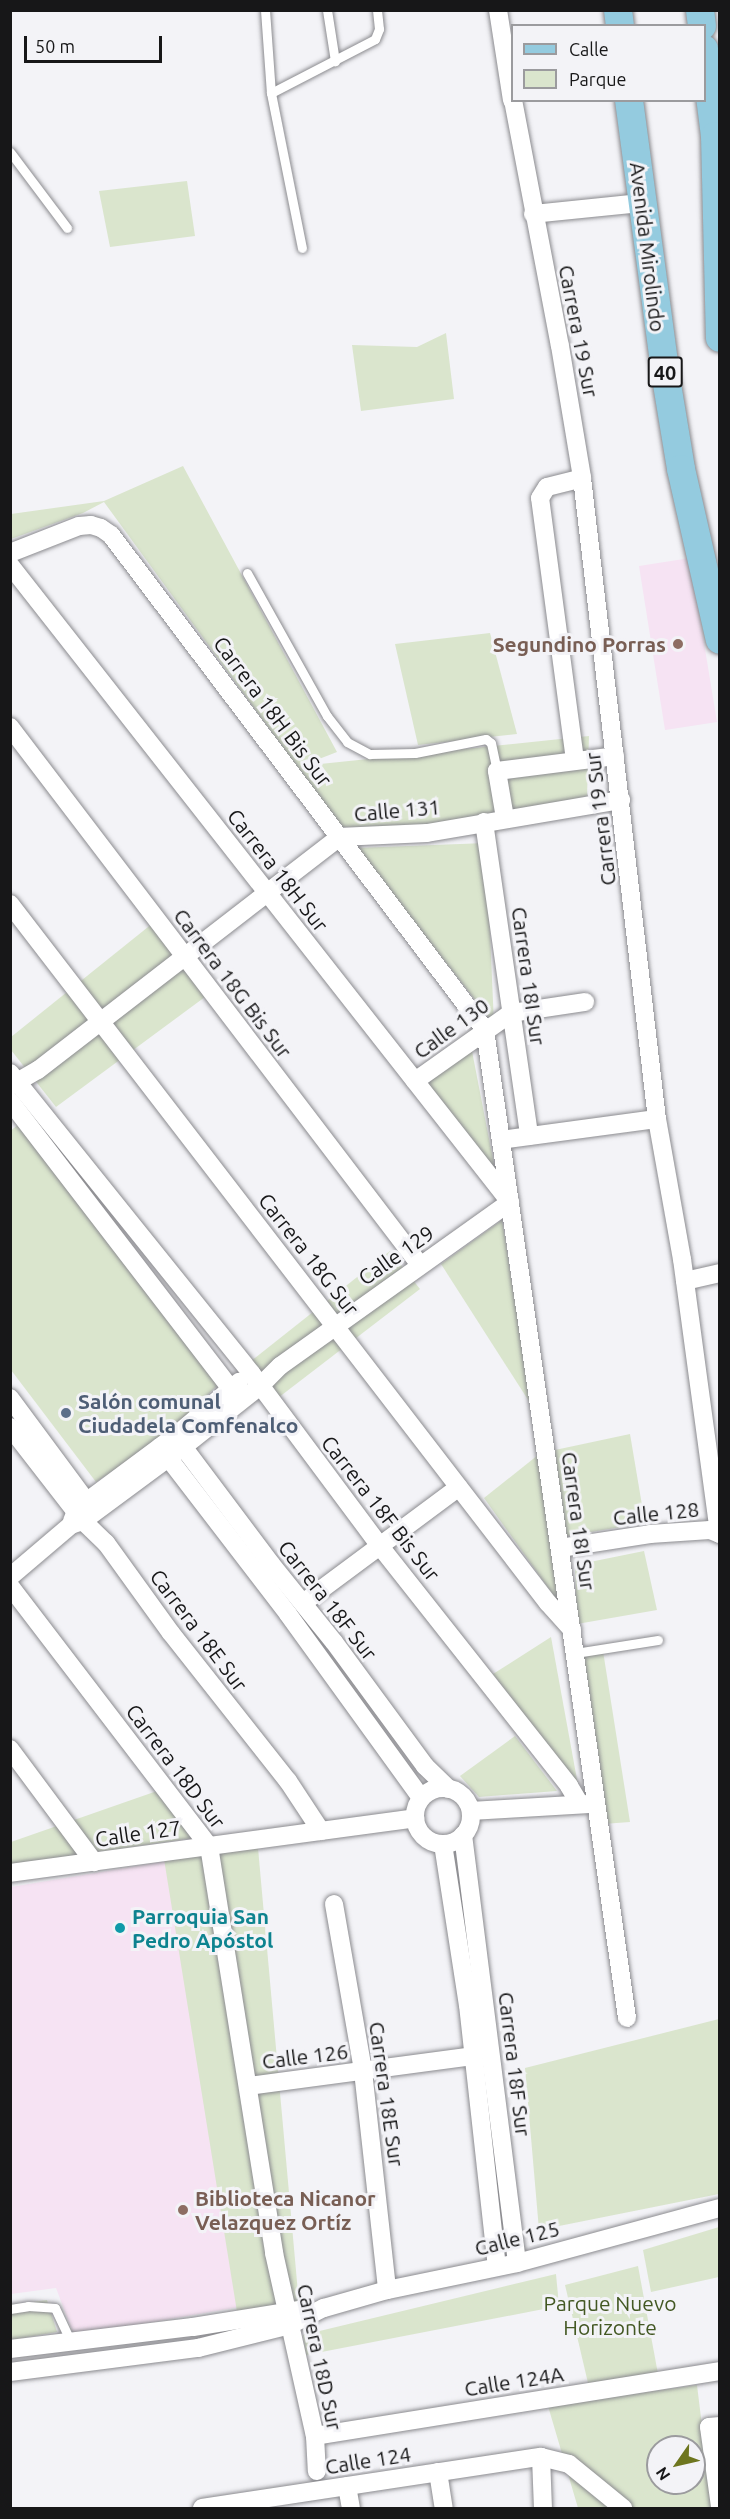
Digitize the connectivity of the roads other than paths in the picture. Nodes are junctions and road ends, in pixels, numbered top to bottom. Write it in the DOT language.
graph roads {
  1 [pos="265,10"];
  2 [pos="327,10"];
  3 [pos="377,10"];
  4 [pos="498,10"];
  5 [pos="706,58"];
  6 [pos="334,61"];
  7 [pos="511,88"];
  8 [pos="271,93"];
  9 [pos="513,102"];
  10 [pos="629,102"];
  11 [pos="10,152"];
  12 [pos="717,160"];
  13 [pos="641,203"];
  14 [pos="533,214"];
  15 [pos="67,228"];
  16 [pos="302,248"];
  17 [pos="720,338"];
  18 [pos="582,478"];
  19 [pos="10,553"];
  20 [pos="10,565"];
  21 [pos="247,573"];
  22 [pos="720,640"];
  23 [pos="10,728"];
  24 [pos="615,756"];
  25 [pos="576,760"];
  26 [pos="497,771"];
  27 [pos="621,800"];
  28 [pos="505,818"];
  29 [pos="484,822"];
  30 [pos="339,837"];
  31 [pos="267,893"];
  32 [pos="10,904"];
  33 [pos="185,956"];
  34 [pos="585,1002"];
  35 [pos="511,1013"];
  36 [pos="100,1022"];
  37 [pos="485,1030"];
  38 [pos="415,1081"];
  39 [pos="15,1093"];
  40 [pos="657,1119"];
  41 [pos="529,1136"];
  42 [pos="501,1140"];
  43 [pos="510,1202"];
  44 [pos="420,1265"];
  45 [pos="720,1273"];
  46 [pos="685,1281"];
  47 [pos="336,1326"];
  48 [pos="255,1380"];
  49 [pos="235,1395"];
  50 [pos="10,1398"];
  51 [pos="10,1427"];
  52 [pos="172,1447"];
  53 [pos="459,1487"];
  54 [pos="82,1514"];
  55 [pos="719,1534"];
  56 [pos="379,1545"];
  57 [pos="560,1548"];
  58 [pos="10,1577"];
  59 [pos="10,1586"];
  60 [pos="303,1603"];
  61 [pos="572,1630"];
  62 [pos="658,1640"];
  63 [pos="575,1653"];
  64 [pos="10,1749"];
  65 [pos="449,1789"];
  66 [pos="422,1798"];
  67 [pos="588,1804"];
  68 [pos="471,1811"];
  69 [pos="415,1818"];
  70 [pos="321,1831"];
  71 [pos="463,1835"];
  72 [pos="443,1844"];
  73 [pos="209,1846"];
  74 [pos="94,1862"];
  75 [pos="10,1874"];
  76 [pos="219,1896"];
  77 [pos="334,1904"];
  78 [pos="627,2018"];
  79 [pos="474,2056"];
  80 [pos="363,2071"];
  81 [pos="249,2086"];
  82 [pos="720,2208"];
  83 [pos="274,2253"];
  84 [pos="517,2263"];
  85 [pos="497,2266"];
  86 [pos="387,2290"];
  87 [pos="10,2309"];
  88 [pos="289,2318"];
  89 [pos="71,2342"];
  90 [pos="10,2349"];
  91 [pos="720,2371"];
  92 [pos="10,2372"];
  93 [pos="714,2427"];
  94 [pos="315,2436"];
  95 [pos="540,2457"];
  96 [pos="317,2471"];
  97 [pos="438,2472"];
  98 [pos="347,2486"];
  99 [pos="258,2504"];
  100 [pos="720,2506"];
  101 [pos="202,2508"];
  102 [pos="351,2508"];
  103 [pos="444,2508"];
  104 [pos="543,2508"];
  105 [pos="623,2508"];
  1 -- 8 [label="lane"];
  2 -- 6 [label="lane"];
  3 -- 6 [label="lane"];
  4 -- 7 [label="street, Carrera 19 Sur"];
  5 -- 12 [label="main road"];
  6 -- 8 [label="lane"];
  8 -- 16 [label="lane"];
  9 -- 14 [label="street, Carrera 19 Sur"];
  10 -- 13 [label="main road, Avenida Mirolindo / 40"];
  11 -- 15 [label="lane"];
  12 -- 17 [label="main road"];
  13 -- 14 [label="street"];
  13 -- 22 [label="main road, Avenida Mirolindo / 40"];
  14 -- 18 [label="street, Carrera 19 Sur"];
  18 -- 24 [label="street, Carrera 19 Sur"];
  18 -- 25 [label="street"];
  19 -- 30 [label="street, Carrera 18H Bis Sur"];
  20 -- 31 [label="street, Carrera 18H Sur"];
  21 -- 26 [label="lane"];
  23 -- 33 [label="street, Carrera 18G Bis Sur"];
  24 -- 25 [label="street"];
  24 -- 27 [label="street, Carrera 19 Sur"];
  25 -- 26 [label="street"];
  26 -- 28 [label="street"];
  27 -- 28 [label="street, Calle 131"];
  27 -- 40 [label="street, Carrera 19 Sur"];
  28 -- 29 [label="street, Calle 131"];
  29 -- 30 [label="street, Calle 131"];
  29 -- 35 [label="street, Carrera 18I Sur"];
  30 -- 31 [label="street, Calle 131"];
  30 -- 37 [label="street, Carrera 18H Bis Sur"];
  31 -- 33 [label="street, Calle 131"];
  31 -- 38 [label="street, Carrera 18H Sur"];
  32 -- 36 [label="street, Carrera 18G Sur"];
  33 -- 36 [label="street, Calle 131"];
  33 -- 44 [label="street, Carrera 18G Bis Sur"];
  34 -- 35 [label="street, Calle 130"];
  35 -- 37 [label="street, Calle 130"];
  35 -- 41 [label="street, Carrera 18I Sur"];
  36 -- 39 [label="street, Calle 131"];
  36 -- 47 [label="street, Carrera 18G Sur"];
  37 -- 38 [label="street, Calle 130"];
  37 -- 42 [label="street, Carrera 18I Sur"];
  38 -- 43 [label="street, Carrera 18H Sur"];
  39 -- 48 [label="street, Carrera 18F Bis Sur"];
  39 -- 49 [label="street"];
  40 -- 41 [label="street"];
  40 -- 46 [label="street, Carrera 19 Sur"];
  41 -- 42 [label="street"];
  42 -- 43 [label="street, Carrera 18I Sur"];
  43 -- 44 [label="street, Calle 129"];
  43 -- 57 [label="street, Carrera 18I Sur"];
  44 -- 47 [label="street, Calle 129"];
  45 -- 46 [label="street"];
  46 -- 55 [label="street, Carrera 19 Sur"];
  47 -- 48 [label="street, Calle 129"];
  47 -- 53 [label="street, Carrera 18G Sur"];
  48 -- 49 [label="street, Calle 129"];
  48 -- 56 [label="street, Carrera 18F Bis Sur"];
  49 -- 52 [label="street, Calle 129"];
  50 -- 54 [label="street, Carrera 18E Sur"];
  51 -- 54 [label="street, Carrera 18E Sur"];
  52 -- 54 [label="street, Calle 129"];
  52 -- 60 [label="street, Carrera 18F Sur"];
  52 -- 66 [label="street, Carrera 18F Sur"];
  53 -- 56 [label="street"];
  53 -- 61 [label="street, Carrera 18G Sur"];
  54 -- 58 [label="street, Calle 129"];
  54 -- 70 [label="street, Carrera 18E Sur"];
  55 -- 57 [label="street, Calle 128"];
  56 -- 60 [label="street"];
  56 -- 67 [label="street, Carrera 18F Bis Sur"];
  57 -- 61 [label="street, Carrera 18I Sur"];
  59 -- 73 [label="street, Carrera 18D Sur"];
  60 -- 65 [label="street, Carrera 18F Sur"];
  61 -- 63 [label="street, Carrera 18I Sur"];
  62 -- 63 [label="lane"];
  63 -- 67 [label="street, Carrera 18I Sur"];
  64 -- 74 [label="street"];
  65 -- 66 [label="street"];
  65 -- 68 [label="street"];
  66 -- 69 [label="street"];
  67 -- 68 [label="street"];
  67 -- 78 [label="street, Carrera 18I Sur"];
  68 -- 71 [label="street"];
  69 -- 70 [label="street, Calle 127"];
  69 -- 72 [label="street"];
  70 -- 73 [label="street, Calle 127"];
  71 -- 72 [label="street"];
  71 -- 84 [label="street, Carrera 18F Sur"];
  72 -- 79 [label="street, Carrera 18F Sur"];
  73 -- 74 [label="street, Calle 127"];
  73 -- 83 [label="street, Carrera 18D Sur"];
  74 -- 75 [label="street, Calle 127"];
  76 -- 81 [label="street, Carrera 18D Sur"];
  77 -- 80 [label="street, Carrera 18E Sur"];
  79 -- 80 [label="street, Calle 126"];
  79 -- 85 [label="street, Carrera 18F Sur"];
  80 -- 81 [label="street, Calle 126"];
  80 -- 86 [label="street, Carrera 18E Sur"];
  81 -- 83 [label="street, Carrera 18D Sur"];
  82 -- 84 [label="street, Calle 125"];
  83 -- 88 [label="street, Carrera 18D Sur"];
  84 -- 85 [label="street, Calle 125"];
  85 -- 86 [label="street, Calle 125"];
  86 -- 88 [label="street, Calle 125"];
  87 -- 89 [label="lane"];
  88 -- 89 [label="street, Calle 125"];
  88 -- 92 [label="street, Calle 125"];
  88 -- 94 [label="street, Carrera 18D Sur"];
  89 -- 90 [label="street, Calle 125"];
  91 -- 94 [label="street, Calle 124A"];
  93 -- 100 [label="street"];
  94 -- 96 [label="street, Carrera 18D Sur"];
  95 -- 97 [label="street, Calle 124"];
  95 -- 104 [label="street"];
  95 -- 105 [label="street"];
  97 -- 98 [label="street, Calle 124"];
  97 -- 103 [label="street"];
  98 -- 99 [label="street, Calle 124"];
  98 -- 102 [label="street"];
  99 -- 101 [label="street, Calle 124"];
}
